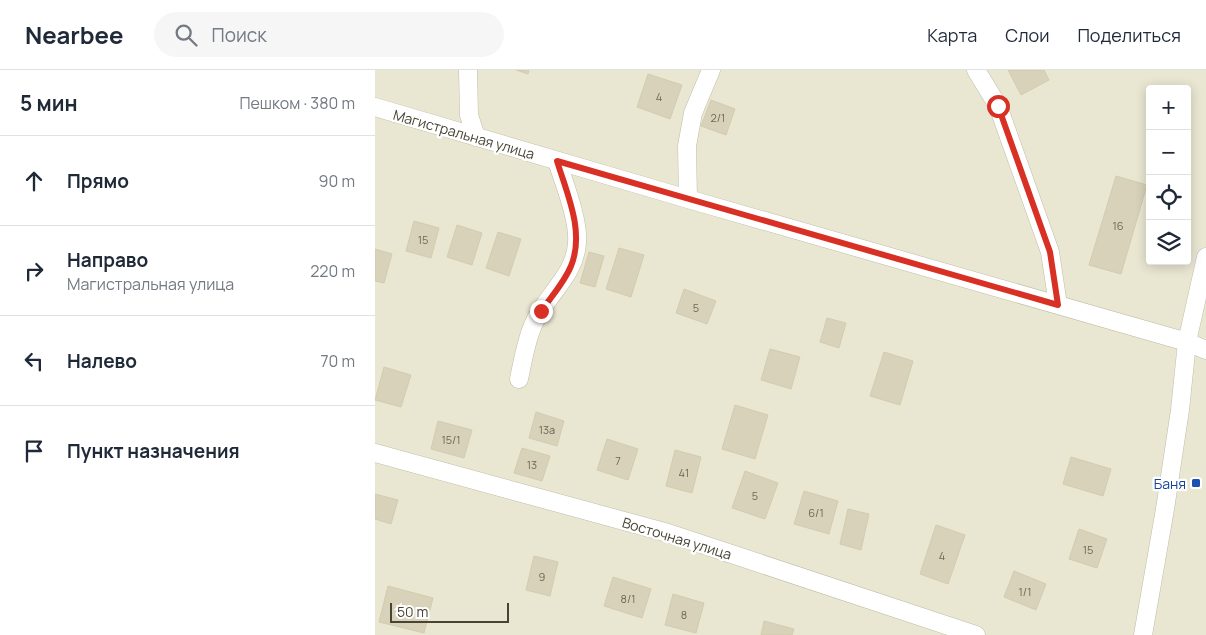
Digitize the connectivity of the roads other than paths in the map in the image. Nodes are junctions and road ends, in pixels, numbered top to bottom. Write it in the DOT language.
graph roads {
  1 [pos="468,70"];
  2 [pos="711,70"];
  3 [pos="975,70"];
  4 [pos="375,108"];
  5 [pos="476,137"];
  6 [pos="557,161"];
  7 [pos="688,199"];
  8 [pos="1206,257"];
  9 [pos="1058,305"];
  10 [pos="1187,342"];
  11 [pos="1206,350"];
  12 [pos="519,379"];
  13 [pos="375,453"];
  14 [pos="976,635"];
  15 [pos="1143,635"];
  1 -- 5 [label="street"];
  2 -- 7 [label="street"];
  3 -- 9 [label="street"];
  4 -- 5 [label="street, Магистральная улица"];
  5 -- 6 [label="street, Магистральная улица"];
  6 -- 7 [label="street, Магистральная улица"];
  6 -- 12 [label="street"];
  7 -- 9 [label="street, Магистральная улица"];
  8 -- 10 [label="street"];
  9 -- 10 [label="street, Магистральная улица"];
  10 -- 11 [label="street, Магистральная улица"];
  10 -- 15 [label="street"];
  13 -- 14 [label="street, Восточная улица"];
}
